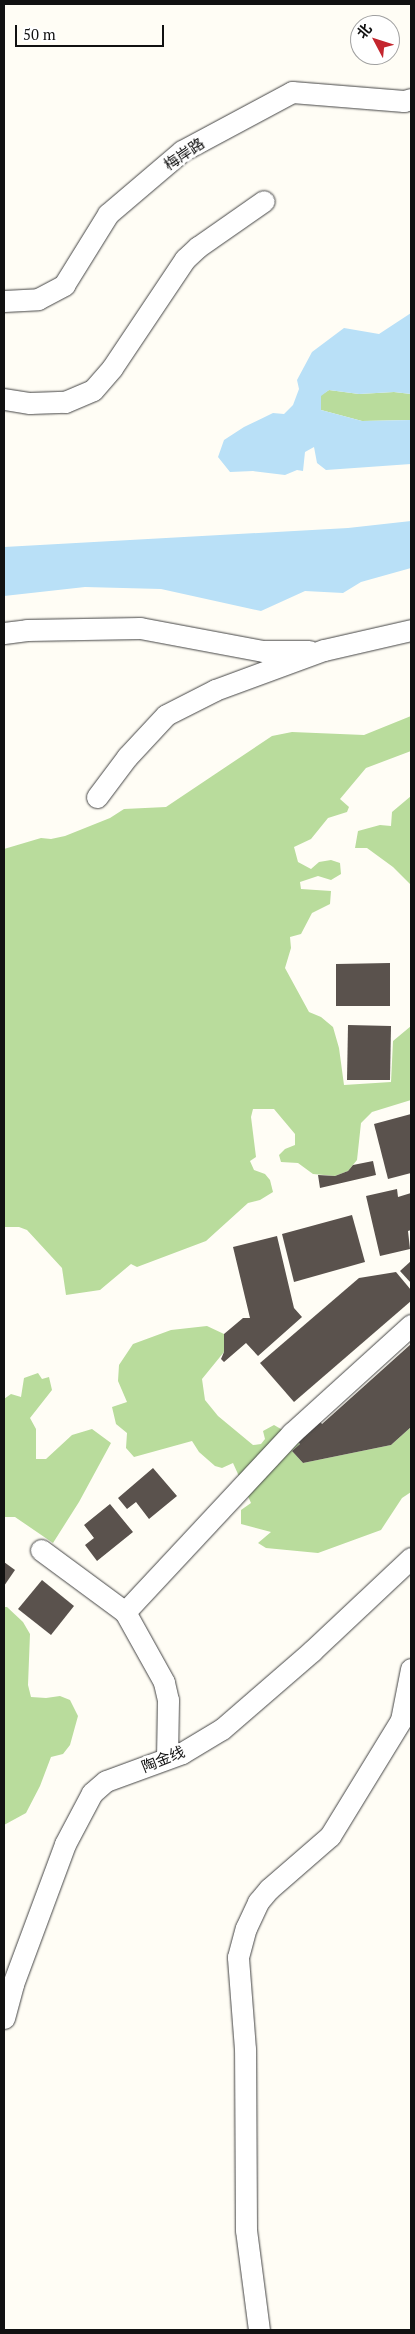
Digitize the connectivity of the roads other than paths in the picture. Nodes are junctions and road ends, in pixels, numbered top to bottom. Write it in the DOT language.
graph roads {
  1 [pos="411,99"];
  2 [pos="264,201"];
  3 [pos="4,301"];
  4 [pos="4,399"];
  5 [pos="411,630"];
  6 [pos="4,633"];
  7 [pos="324,650"];
  8 [pos="97,797"];
  9 [pos="411,1326"];
  10 [pos="41,1550"];
  11 [pos="411,1558"];
  12 [pos="124,1612"];
  13 [pos="411,1669"];
  14 [pos="167,1758"];
  15 [pos="4,2018"];
  16 [pos="259,2330"];
  1 -- 3 [label="street, 梅岸路"];
  2 -- 4 [label="street"];
  5 -- 7 [label="street"];
  6 -- 7 [label="street"];
  7 -- 8 [label="street"];
  9 -- 12 [label="street"];
  10 -- 12 [label="street"];
  11 -- 14 [label="street, 陶金线"];
  12 -- 14 [label="street"];
  13 -- 16 [label="street"];
  14 -- 15 [label="street, 陶金线"];
}
